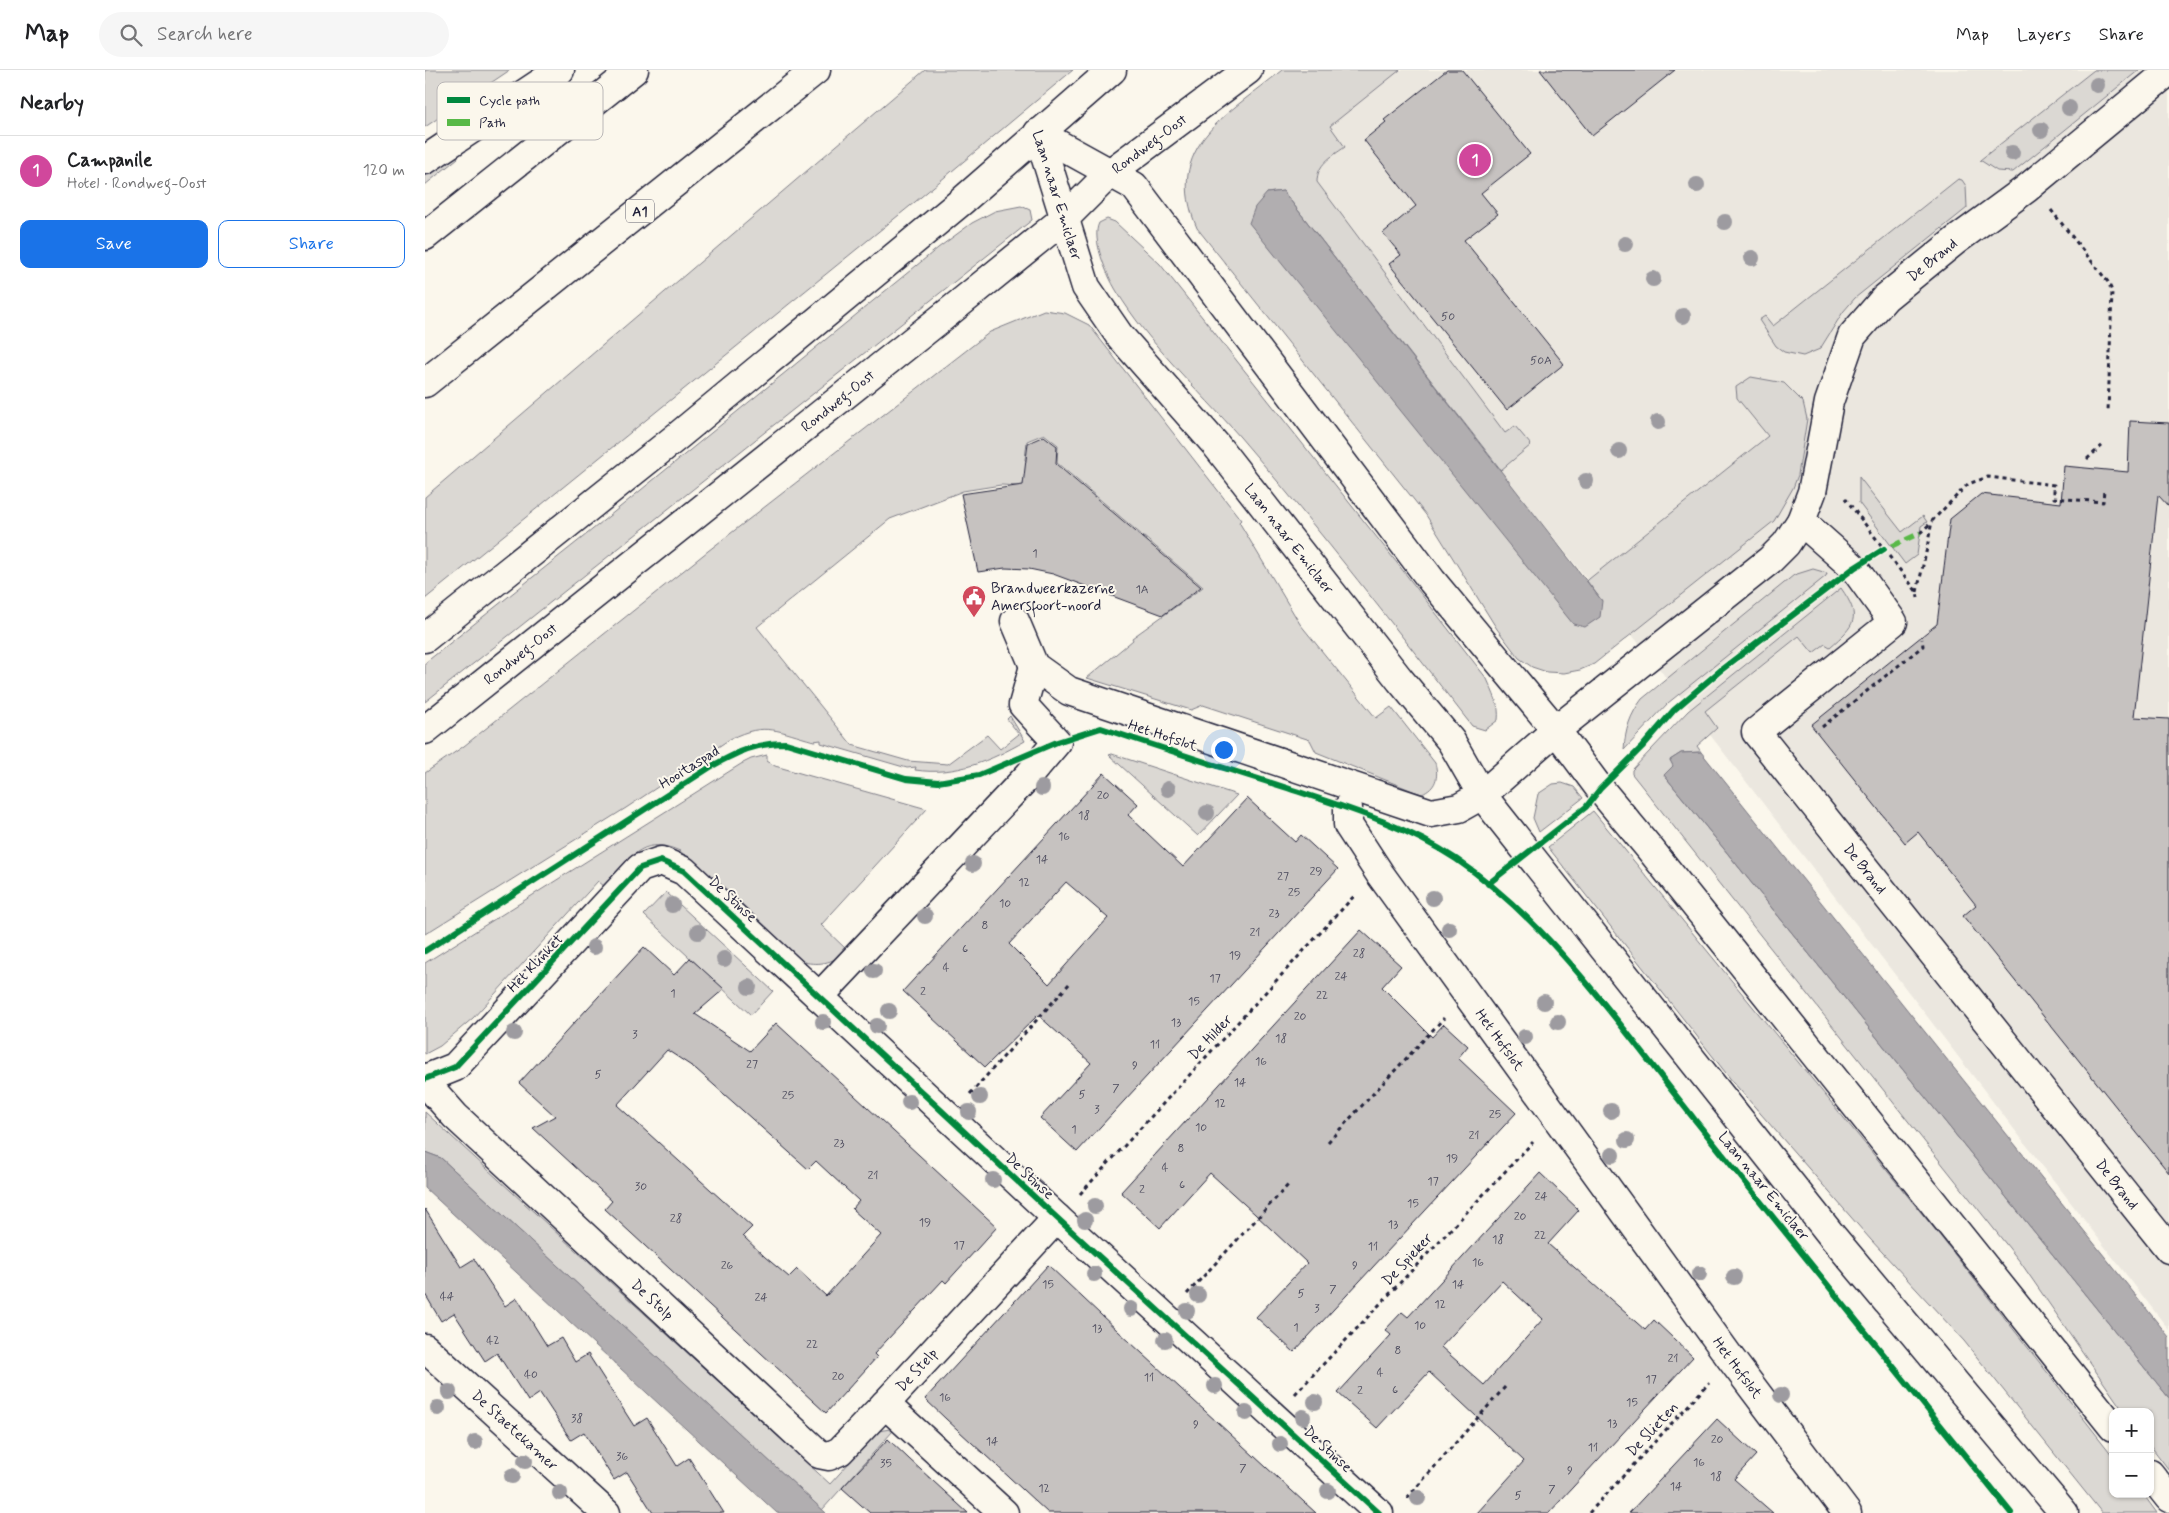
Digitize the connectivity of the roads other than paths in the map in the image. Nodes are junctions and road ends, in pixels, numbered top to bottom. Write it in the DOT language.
graph roads {
  1 [pos="560,70"];
  2 [pos="634,70"];
  3 [pos="816,70"];
  4 [pos="1113,70"];
  5 [pos="1248,70"];
  6 [pos="2169,71"];
  7 [pos="542,82"];
  8 [pos="603,95"];
  9 [pos="1039,133"];
  10 [pos="455,140"];
  11 [pos="546,140"];
  12 [pos="425,160"];
  13 [pos="1110,173"];
  14 [pos="1065,218"];
  15 [pos="425,236"];
  16 [pos="425,383"];
  17 [pos="1801,521"];
  18 [pos="1015,621"];
  19 [pos="425,638"];
  20 [pos="1034,666"];
  21 [pos="425,730"];
  22 [pos="1556,730"];
  23 [pos="1482,795"];
  24 [pos="1348,808"];
  25 [pos="661,861"];
  26 [pos="819,996"];
  27 [pos="425,1081"];
  28 [pos="1057,1218"];
  29 [pos="2169,1249"];
  30 [pos="425,1348"];
  31 [pos="885,1404"];
  32 [pos="2109,1422"];
  33 [pos="2154,1479"];
  34 [pos="2169,1498"];
  35 [pos="1390,1509"];
  36 [pos="606,1513"];
  37 [pos="1005,1513"];
  38 [pos="1847,1513"];
  39 [pos="2064,1513"];
  1 -- 7 [label="main road"];
  2 -- 8 [label="main road"];
  3 -- 16 [label="main road, A1"];
  4 -- 9 [label="main road"];
  5 -- 13 [label="main road, Rondweg-Oost"];
  6 -- 17 [label="main road, De Brand"];
  9 -- 13 [label="main road, Laan naar Emiclaer"];
  9 -- 14 [label="main road, Laan naar Emiclaer"];
  9 -- 19 [label="main road"];
  10 -- 12 [label="main road"];
  11 -- 15 [label="main road"];
  13 -- 14 [label="main road, Rondweg-Oost"];
  13 -- 22 [label="main road, Laan naar Emiclaer"];
  14 -- 21 [label="main road, Rondweg-Oost"];
  14 -- 23 [label="main road, Laan naar Emiclaer"];
  17 -- 22 [label="main road, De Brand"];
  17 -- 29 [label="main road, De Brand"];
  18 -- 20 [label="main road"];
  20 -- 23 [label="main road, De Brand"];
  20 -- 26 [label="main road"];
  22 -- 23 [label="main road, De Brand"];
  22 -- 32 [label="main road, Laan naar Emiclaer"];
  23 -- 39 [label="main road, Laan naar Emiclaer"];
  24 -- 38 [label="main road, Het Hofslot"];
  25 -- 26 [label="main road, De Stinse"];
  25 -- 27 [label="main road, Het Klinket"];
  26 -- 28 [label="main road, De Stinse"];
  27 -- 31 [label="main road, De Stolp"];
  28 -- 31 [label="main road, De Stelp"];
  28 -- 35 [label="main road, De Stinse"];
  30 -- 36 [label="main road, De Staetekamer"];
  31 -- 37 [label="main road, De Stelp"];
  33 -- 34 [label="main road"];
}
